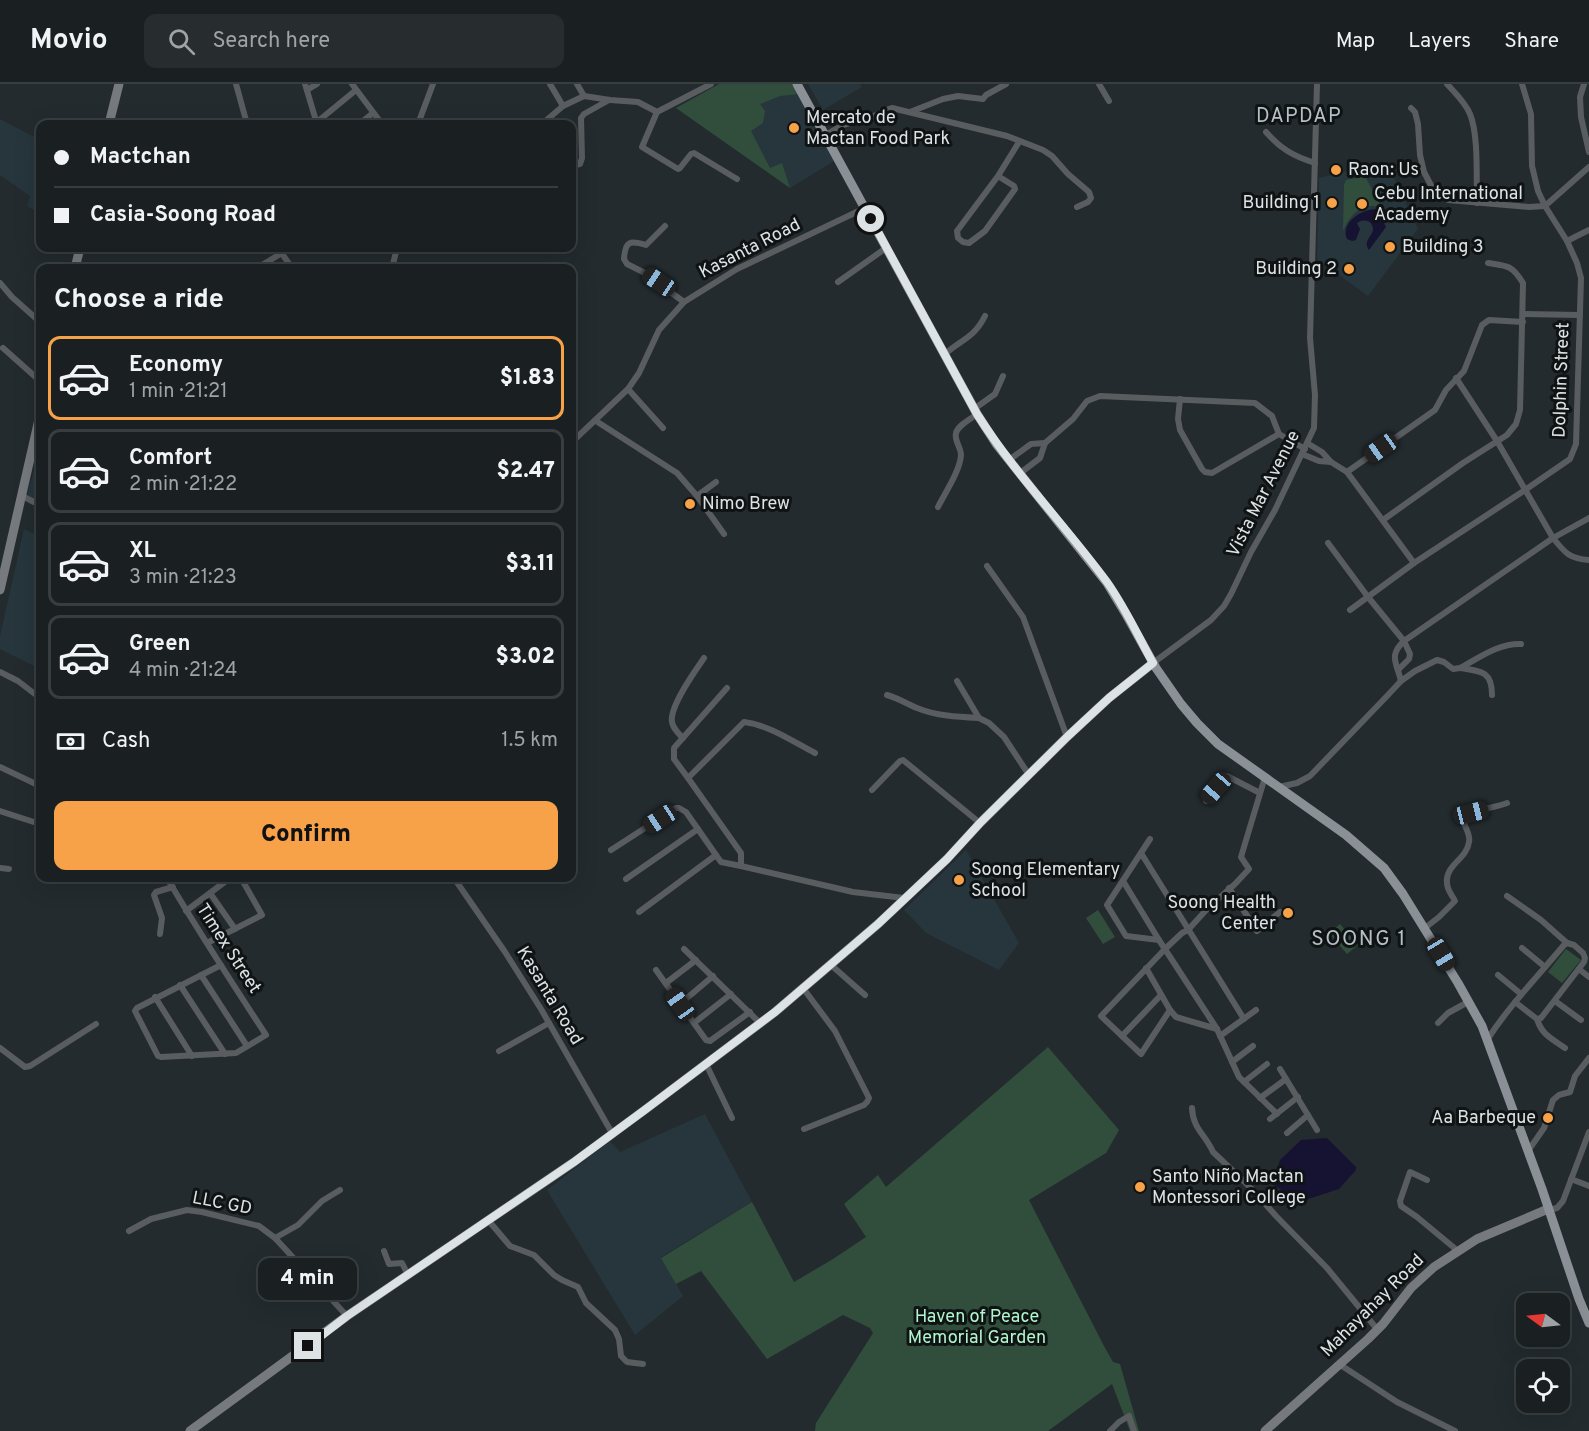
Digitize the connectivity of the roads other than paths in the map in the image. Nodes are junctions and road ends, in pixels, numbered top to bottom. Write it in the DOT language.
graph roads {
  1 [pos="118,84"];
  2 [pos="236,84"];
  3 [pos="317,84"];
  4 [pos="433,84"];
  5 [pos="550,84"];
  6 [pos="577,84"];
  7 [pos="711,84"];
  8 [pos="797,84"];
  9 [pos="1006,84"];
  10 [pos="1099,84"];
  11 [pos="1317,84"];
  12 [pos="1447,84"];
  13 [pos="1522,84"];
  14 [pos="1584,84"];
  15 [pos="306,87"];
  16 [pos="354,87"];
  17 [pos="584,96"];
  18 [pos="610,100"];
  19 [pos="1109,101"];
  20 [pos="563,106"];
  21 [pos="1412,108"];
  22 [pos="657,112"];
  23 [pos="910,112"];
  24 [pos="373,113"];
  25 [pos="110,120"];
  26 [pos="246,120"];
  27 [pos="316,120"];
  28 [pos="320,120"];
  29 [pos="364,120"];
  30 [pos="379,120"];
  31 [pos="420,120"];
  32 [pos="547,120"];
  33 [pos="1266,132"];
  34 [pos="825,135"];
  35 [pos="1019,142"];
  36 [pos="1589,152"];
  37 [pos="1315,163"];
  38 [pos="576,165"];
  39 [pos="1589,167"];
  40 [pos="998,176"];
  41 [pos="737,179"];
  42 [pos="1477,203"];
  43 [pos="1545,206"];
  44 [pos="1077,207"];
  45 [pos="865,208"];
  46 [pos="665,226"];
  47 [pos="1589,230"];
  48 [pos="1567,240"];
  49 [pos="886,248"];
  50 [pos="277,252"];
  51 [pos="1488,263"];
  52 [pos="262,264"];
  53 [pos="838,282"];
  54 [pos="0,283"];
  55 [pos="684,302"];
  56 [pos="1524,314"];
  57 [pos="1580,315"];
  58 [pos="986,316"];
  59 [pos="36,318"];
  60 [pos="1523,322"];
  61 [pos="3,348"];
  62 [pos="945,354"];
  63 [pos="1003,376"];
  64 [pos="36,377"];
  65 [pos="1456,378"];
  66 [pos="628,389"];
  67 [pos="1180,399"];
  68 [pos="975,412"];
  69 [pos="596,421"];
  70 [pos="663,428"];
  71 [pos="36,434"];
  72 [pos="1280,434"];
  73 [pos="576,438"];
  74 [pos="1497,441"];
  75 [pos="1045,443"];
  76 [pos="1305,449"];
  77 [pos="1009,460"];
  78 [pos="1331,462"];
  79 [pos="1347,472"];
  80 [pos="1019,474"];
  81 [pos="716,482"];
  82 [pos="1525,490"];
  83 [pos="22,496"];
  84 [pos="697,496"];
  85 [pos="36,504"];
  86 [pos="938,507"];
  87 [pos="1589,518"];
  88 [pos="1383,519"];
  89 [pos="724,534"];
  90 [pos="1553,538"];
  91 [pos="1328,543"];
  92 [pos="1589,560"];
  93 [pos="1414,563"];
  94 [pos="987,566"];
  95 [pos="0,590"];
  96 [pos="1368,597"];
  97 [pos="1350,610"];
  98 [pos="1404,641"];
  99 [pos="1521,644"];
  100 [pos="704,658"];
  101 [pos="1153,663"];
  102 [pos="1460,668"];
  103 [pos="1398,670"];
  104 [pos="0,672"];
  105 [pos="957,681"];
  106 [pos="1401,681"];
  107 [pos="728,688"];
  108 [pos="36,695"];
  109 [pos="887,695"];
  110 [pos="1492,695"];
  111 [pos="979,718"];
  112 [pos="1067,737"];
  113 [pos="682,738"];
  114 [pos="814,753"];
  115 [pos="0,766"];
  116 [pos="1029,775"];
  117 [pos="1265,777"];
  118 [pos="688,778"];
  119 [pos="36,784"];
  120 [pos="1279,787"];
  121 [pos="872,790"];
  122 [pos="1260,793"];
  123 [pos="1206,801"];
  124 [pos="1507,802"];
  125 [pos="0,812"];
  126 [pos="36,823"];
  127 [pos="980,823"];
  128 [pos="698,829"];
  129 [pos="1150,839"];
  130 [pos="611,850"];
  131 [pos="1141,854"];
  132 [pos="716,855"];
  133 [pos="741,866"];
  134 [pos="0,868"];
  135 [pos="9,869"];
  136 [pos="627,879"];
  137 [pos="1123,881"];
  138 [pos="170,882"];
  139 [pos="225,882"];
  140 [pos="243,882"];
  141 [pos="457,882"];
  142 [pos="173,887"];
  143 [pos="1229,888"];
  144 [pos="210,893"];
  145 [pos="1507,896"];
  146 [pos="904,898"];
  147 [pos="186,911"];
  148 [pos="639,912"];
  149 [pos="1280,912"];
  150 [pos="1425,928"];
  151 [pos="235,929"];
  152 [pos="1188,930"];
  153 [pos="160,934"];
  154 [pos="1159,940"];
  155 [pos="207,943"];
  156 [pos="1568,943"];
  157 [pos="1165,948"];
  158 [pos="1522,948"];
  159 [pos="684,949"];
  160 [pos="696,960"];
  161 [pos="221,964"];
  162 [pos="831,965"];
  163 [pos="1545,967"];
  164 [pos="1146,968"];
  165 [pos="1579,969"];
  166 [pos="656,970"];
  167 [pos="201,975"];
  168 [pos="1498,975"];
  169 [pos="713,976"];
  170 [pos="1589,977"];
  171 [pos="666,983"];
  172 [pos="180,985"];
  173 [pos="803,988"];
  174 [pos="731,994"];
  175 [pos="1521,994"];
  176 [pos="865,995"];
  177 [pos="1161,995"];
  178 [pos="155,997"];
  179 [pos="1555,1001"];
  180 [pos="1468,1002"];
  181 [pos="1515,1002"];
  182 [pos="680,1004"];
  183 [pos="1170,1010"];
  184 [pos="1256,1010"];
  185 [pos="750,1012"];
  186 [pos="1244,1019"];
  187 [pos="1537,1019"];
  188 [pos="1499,1020"];
  189 [pos="1581,1020"];
  190 [pos="549,1023"];
  191 [pos="694,1023"];
  192 [pos="1438,1023"];
  193 [pos="96,1024"];
  194 [pos="760,1024"];
  195 [pos="1482,1026"];
  196 [pos="1219,1032"];
  197 [pos="1122,1036"];
  198 [pos="1487,1040"];
  199 [pos="247,1046"];
  200 [pos="1253,1046"];
  201 [pos="0,1048"];
  202 [pos="1565,1048"];
  203 [pos="499,1051"];
  204 [pos="225,1054"];
  205 [pos="192,1056"];
  206 [pos="1589,1058"];
  207 [pos="1232,1062"];
  208 [pos="706,1064"];
  209 [pos="1267,1064"];
  210 [pos="1280,1069"];
  211 [pos="1286,1079"];
  212 [pos="1244,1082"];
  213 [pos="1298,1097"];
  214 [pos="1260,1098"];
  215 [pos="1192,1108"];
  216 [pos="1277,1114"];
  217 [pos="1308,1115"];
  218 [pos="732,1118"];
  219 [pos="1270,1119"];
  220 [pos="804,1129"];
  221 [pos="1317,1130"];
  222 [pos="1589,1132"];
  223 [pos="612,1133"];
  224 [pos="1287,1133"];
  225 [pos="1528,1151"];
  226 [pos="1571,1179"];
  227 [pos="1427,1180"];
  228 [pos="1589,1186"];
  229 [pos="340,1190"];
  230 [pos="1549,1209"];
  231 [pos="488,1220"];
  232 [pos="129,1231"];
  233 [pos="275,1238"];
  234 [pos="384,1251"];
  235 [pos="1458,1251"];
  236 [pos="408,1275"];
  237 [pos="347,1316"];
  238 [pos="1589,1323"];
  239 [pos="1377,1329"];
  240 [pos="643,1364"];
  241 [pos="1339,1365"];
  242 [pos="190,1431"];
  243 [pos="1110,1431"];
  244 [pos="1134,1431"];
  245 [pos="1265,1431"];
  246 [pos="1455,1431"];
  1 -- 25 [label="street"];
  2 -- 26 [label="street"];
  3 -- 15 [label="street"];
  4 -- 31 [label="street"];
  5 -- 20 [label="street"];
  6 -- 17 [label="street"];
  7 -- 22 [label="street"];
  8 -- 34 [label="main road"];
  9 -- 23 [label="street"];
  10 -- 19 [label="street"];
  11 -- 37 [label="street, Vista Mar Avenue"];
  12 -- 42 [label="street"];
  13 -- 43 [label="street, Dolphin Street"];
  14 -- 36 [label="street"];
  15 -- 27 [label="street"];
  16 -- 24 [label="street"];
  16 -- 28 [label="street"];
  17 -- 18 [label="street"];
  17 -- 20 [label="street"];
  18 -- 22 [label="street"];
  18 -- 38 [label="street"];
  20 -- 32 [label="street"];
  21 -- 42 [label="street"];
  22 -- 41 [label="street"];
  23 -- 34 [label="street"];
  23 -- 35 [label="street"];
  24 -- 29 [label="street"];
  24 -- 30 [label="street"];
  33 -- 37 [label="street"];
  34 -- 45 [label="main road"];
  35 -- 40 [label="street"];
  35 -- 44 [label="street"];
  37 -- 76 [label="street, Vista Mar Avenue"];
  39 -- 43 [label="street"];
  40 -- 40 [label="street"];
  42 -- 43 [label="street"];
  43 -- 48 [label="street, Dolphin Street"];
  45 -- 49 [label="main road"];
  45 -- 55 [label="street, Kasanta Road"];
  46 -- 55 [label="street"];
  47 -- 48 [label="street"];
  48 -- 57 [label="street, Dolphin Street"];
  49 -- 53 [label="street"];
  49 -- 62 [label="main road"];
  50 -- 52 [label="street"];
  51 -- 56 [label="street"];
  54 -- 59 [label="street"];
  55 -- 66 [label="street, Kasanta Road"];
  56 -- 57 [label="street"];
  56 -- 60 [label="street"];
  57 -- 82 [label="street, Dolphin Street"];
  58 -- 62 [label="street"];
  60 -- 65 [label="street"];
  60 -- 74 [label="street"];
  61 -- 64 [label="street"];
  62 -- 68 [label="main road"];
  63 -- 68 [label="street"];
  65 -- 74 [label="street"];
  65 -- 79 [label="street"];
  66 -- 69 [label="street, Kasanta Road"];
  66 -- 70 [label="street"];
  67 -- 72 [label="street"];
  67 -- 72 [label="street"];
  67 -- 75 [label="street"];
  68 -- 77 [label="main road"];
  68 -- 86 [label="street"];
  69 -- 73 [label="street, Kasanta Road"];
  69 -- 84 [label="street"];
  71 -- 83 [label="street"];
  72 -- 76 [label="street"];
  74 -- 82 [label="street"];
  74 -- 88 [label="street"];
  75 -- 77 [label="street"];
  75 -- 80 [label="street"];
  76 -- 78 [label="street"];
  76 -- 78 [label="street"];
  76 -- 101 [label="street, Vista Mar Avenue"];
  77 -- 80 [label="main road"];
  78 -- 79 [label="street"];
  79 -- 88 [label="street"];
  80 -- 101 [label="main road"];
  81 -- 84 [label="street"];
  82 -- 90 [label="street"];
  82 -- 93 [label="street, Dolphin Street"];
  83 -- 85 [label="street"];
  83 -- 95 [label="street"];
  84 -- 89 [label="street"];
  87 -- 90 [label="street"];
  88 -- 93 [label="street"];
  90 -- 92 [label="street"];
  90 -- 98 [label="street"];
  91 -- 96 [label="street"];
  93 -- 96 [label="street, Dolphin Street"];
  94 -- 112 [label="street"];
  96 -- 97 [label="street, Dolphin Street"];
  96 -- 98 [label="street"];
  98 -- 103 [label="street"];
  98 -- 103 [label="street"];
  99 -- 102 [label="street"];
  100 -- 113 [label="street"];
  101 -- 112 [label="street"];
  101 -- 117 [label="main road"];
  102 -- 106 [label="street"];
  102 -- 110 [label="street"];
  103 -- 106 [label="street"];
  104 -- 108 [label="street"];
  105 -- 111 [label="street"];
  106 -- 120 [label="street"];
  107 -- 113 [label="street"];
  109 -- 111 [label="street"];
  111 -- 116 [label="street"];
  112 -- 116 [label="street"];
  113 -- 118 [label="street"];
  114 -- 118 [label="street"];
  115 -- 119 [label="street"];
  116 -- 127 [label="street"];
  117 -- 120 [label="main road"];
  117 -- 122 [label="street"];
  118 -- 133 [label="street"];
  120 -- 150 [label="main road"];
  121 -- 127 [label="street"];
  122 -- 123 [label="street"];
  122 -- 143 [label="street"];
  124 -- 150 [label="street"];
  125 -- 126 [label="street"];
  127 -- 146 [label="street"];
  128 -- 130 [label="street"];
  128 -- 132 [label="street"];
  128 -- 136 [label="street"];
  129 -- 131 [label="street"];
  131 -- 137 [label="street"];
  131 -- 152 [label="street"];
  132 -- 133 [label="street"];
  132 -- 148 [label="street"];
  133 -- 146 [label="street"];
  134 -- 135 [label="street"];
  137 -- 154 [label="street"];
  137 -- 154 [label="street"];
  138 -- 142 [label="street, Timex Street"];
  139 -- 144 [label="street"];
  140 -- 151 [label="street"];
  141 -- 190 [label="street, Kasanta Road"];
  142 -- 147 [label="street, Timex Street"];
  142 -- 153 [label="street"];
  143 -- 149 [label="street"];
  143 -- 152 [label="street"];
  144 -- 147 [label="street"];
  144 -- 151 [label="street"];
  145 -- 156 [label="street"];
  146 -- 162 [label="street"];
  147 -- 155 [label="street, Timex Street"];
  150 -- 180 [label="main road"];
  151 -- 155 [label="street"];
  152 -- 157 [label="street"];
  152 -- 186 [label="street"];
  154 -- 157 [label="street"];
  155 -- 161 [label="street, Timex Street"];
  156 -- 163 [label="street"];
  156 -- 165 [label="street"];
  157 -- 164 [label="street"];
  157 -- 196 [label="street"];
  158 -- 163 [label="street"];
  159 -- 160 [label="street"];
  160 -- 169 [label="street"];
  160 -- 171 [label="street"];
  161 -- 167 [label="street"];
  161 -- 199 [label="street, Timex Street"];
  162 -- 173 [label="street"];
  162 -- 176 [label="street"];
  163 -- 175 [label="street"];
  164 -- 177 [label="street"];
  164 -- 197 [label="street"];
  165 -- 170 [label="street"];
  165 -- 179 [label="street"];
  166 -- 171 [label="street"];
  167 -- 172 [label="street"];
  167 -- 199 [label="street"];
  168 -- 175 [label="street"];
  169 -- 174 [label="street"];
  169 -- 182 [label="street"];
  171 -- 182 [label="street"];
  172 -- 178 [label="street"];
  172 -- 204 [label="street"];
  173 -- 194 [label="street"];
  173 -- 220 [label="street"];
  174 -- 185 [label="street"];
  174 -- 191 [label="street"];
  175 -- 181 [label="street"];
  177 -- 183 [label="street"];
  177 -- 197 [label="street"];
  178 -- 205 [label="street"];
  178 -- 205 [label="street"];
  179 -- 187 [label="street"];
  179 -- 189 [label="street"];
  180 -- 192 [label="street"];
  180 -- 195 [label="main road"];
  181 -- 187 [label="street"];
  181 -- 188 [label="street"];
  182 -- 191 [label="street"];
  183 -- 196 [label="street"];
  183 -- 197 [label="street"];
  184 -- 186 [label="street"];
  185 -- 191 [label="street"];
  185 -- 194 [label="street"];
  186 -- 196 [label="street"];
  187 -- 202 [label="street"];
  188 -- 195 [label="street"];
  188 -- 198 [label="street"];
  190 -- 203 [label="street"];
  190 -- 223 [label="street, Kasanta Road"];
  193 -- 201 [label="street"];
  194 -- 208 [label="street"];
  195 -- 198 [label="main road"];
  196 -- 207 [label="street"];
  198 -- 225 [label="main road"];
  199 -- 204 [label="street"];
  200 -- 207 [label="street"];
  204 -- 205 [label="street"];
  206 -- 225 [label="street"];
  207 -- 212 [label="street"];
  208 -- 218 [label="street"];
  208 -- 223 [label="street"];
  209 -- 212 [label="street"];
  210 -- 211 [label="street"];
  211 -- 213 [label="street"];
  211 -- 214 [label="street"];
  212 -- 214 [label="street"];
  213 -- 216 [label="street"];
  213 -- 217 [label="street"];
  214 -- 216 [label="street"];
  215 -- 239 [label="street"];
  216 -- 219 [label="street"];
  217 -- 221 [label="street"];
  217 -- 224 [label="street"];
  222 -- 226 [label="street"];
  223 -- 231 [label="street"];
  225 -- 230 [label="main road"];
  226 -- 228 [label="street"];
  226 -- 230 [label="street"];
  227 -- 235 [label="street"];
  229 -- 233 [label="street"];
  230 -- 235 [label="street, Mahayahay Road"];
  230 -- 238 [label="main road"];
  231 -- 236 [label="street"];
  231 -- 240 [label="street"];
  232 -- 233 [label="street, LLC GD"];
  233 -- 237 [label="street, LLC GD"];
  234 -- 236 [label="street"];
  235 -- 239 [label="street, Mahayahay Road"];
  236 -- 237 [label="street"];
  237 -- 242 [label="street"];
  239 -- 241 [label="street, Mahayahay Road"];
  241 -- 245 [label="street, Mahayahay Road"];
  241 -- 246 [label="street"];
  243 -- 244 [label="street"];
}
